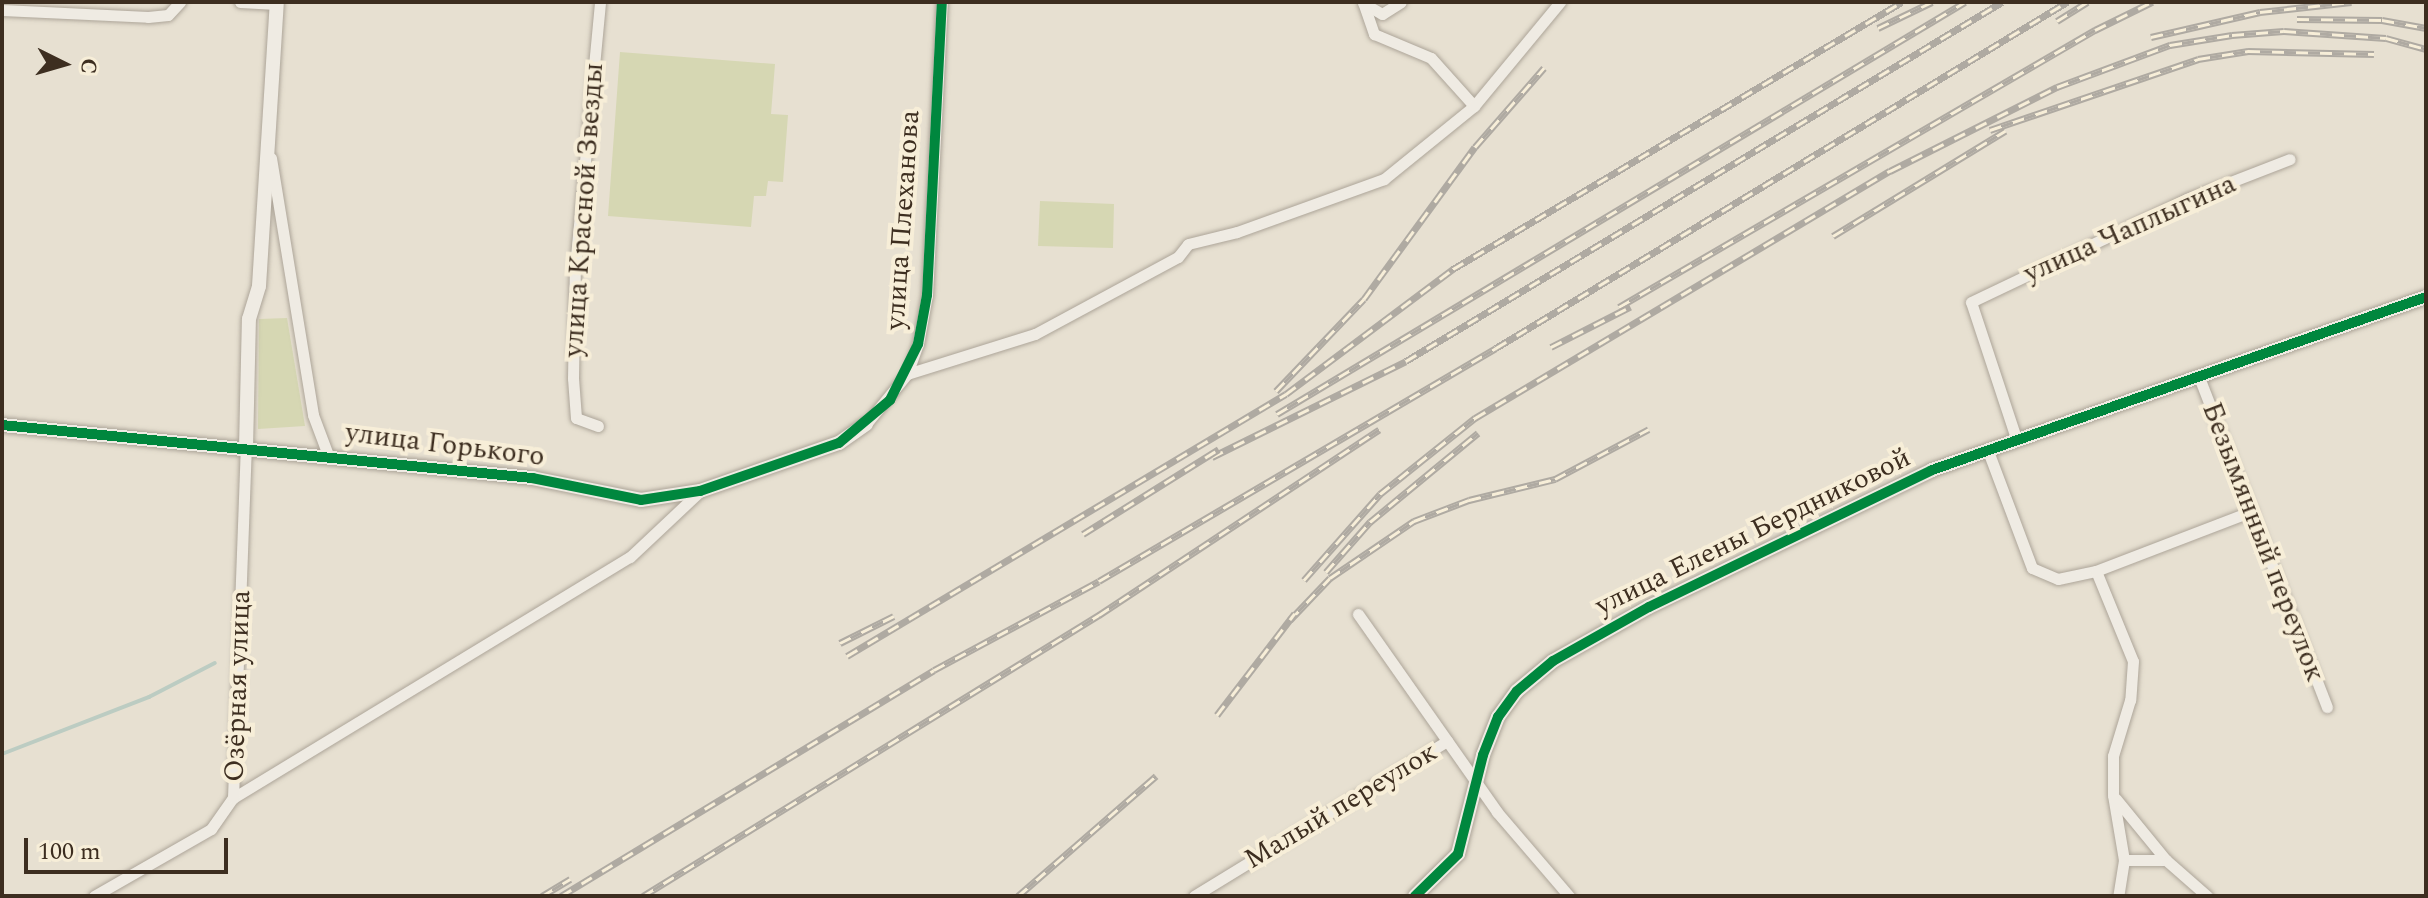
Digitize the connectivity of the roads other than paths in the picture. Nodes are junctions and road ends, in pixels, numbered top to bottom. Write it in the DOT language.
graph roads {
  1 [pos="180,2"];
  2 [pos="240,2"];
  3 [pos="600,2"];
  4 [pos="942,2"];
  5 [pos="1401,2"];
  6 [pos="1560,2"];
  7 [pos="277,3"];
  8 [pos="1364,3"];
  9 [pos="2,10"];
  10 [pos="1474,106"];
  11 [pos="271,152"];
  12 [pos="2290,159"];
  13 [pos="2426,297"];
  14 [pos="907,374"];
  15 [pos="2199,377"];
  16 [pos="866,424"];
  17 [pos="2,425"];
  18 [pos="598,426"];
  19 [pos="2017,441"];
  20 [pos="246,448"];
  21 [pos="1988,451"];
  22 [pos="328,455"];
  23 [pos="700,491"];
  24 [pos="2252,511"];
  25 [pos="2096,571"];
  26 [pos="1358,614"];
  27 [pos="2327,707"];
  28 [pos="1447,741"];
  29 [pos="1477,784"];
  30 [pos="2113,795"];
  31 [pos="233,798"];
  32 [pos="2124,860"];
  33 [pos="2166,860"];
  34 [pos="94,896"];
  35 [pos="1194,896"];
  36 [pos="1415,896"];
  37 [pos="1569,896"];
  38 [pos="2118,896"];
  39 [pos="2207,896"];
  1 -- 9 [label="street"];
  2 -- 7 [label="street"];
  3 -- 18 [label="street, улица Красной Звезды"];
  4 -- 14 [label="street, улица Плеханова"];
  5 -- 8 [label="street"];
  6 -- 10 [label="street"];
  7 -- 11 [label="street"];
  8 -- 10 [label="street"];
  10 -- 14 [label="street"];
  11 -- 20 [label="street"];
  11 -- 22 [label="street"];
  12 -- 19 [label="street, улица Чаплыгина"];
  13 -- 15 [label="street, улица Елены Бердниковой"];
  14 -- 16 [label="street, улица Плеханова"];
  15 -- 19 [label="street, улица Елены Бердниковой"];
  15 -- 24 [label="street, Безымянный переулок"];
  16 -- 23 [label="street, улица Горького"];
  17 -- 20 [label="street, улица Горького"];
  19 -- 21 [label="street, улица Елены Бердниковой"];
  20 -- 22 [label="street, улица Горького"];
  20 -- 31 [label="street, Озёрная улица"];
  21 -- 25 [label="street"];
  21 -- 29 [label="street, улица Елены Бердниковой"];
  22 -- 23 [label="street, улица Горького"];
  23 -- 31 [label="street"];
  24 -- 25 [label="street"];
  24 -- 27 [label="street, Безымянный переулок"];
  25 -- 30 [label="street"];
  26 -- 28 [label="street"];
  28 -- 29 [label="street"];
  28 -- 35 [label="street, Малый переулок"];
  29 -- 36 [label="street, улица Елены Бердниковой"];
  29 -- 37 [label="street"];
  30 -- 32 [label="street"];
  30 -- 33 [label="street"];
  31 -- 34 [label="street, Озёрная улица"];
  32 -- 33 [label="street"];
  32 -- 38 [label="street"];
  33 -- 39 [label="street"];
}
